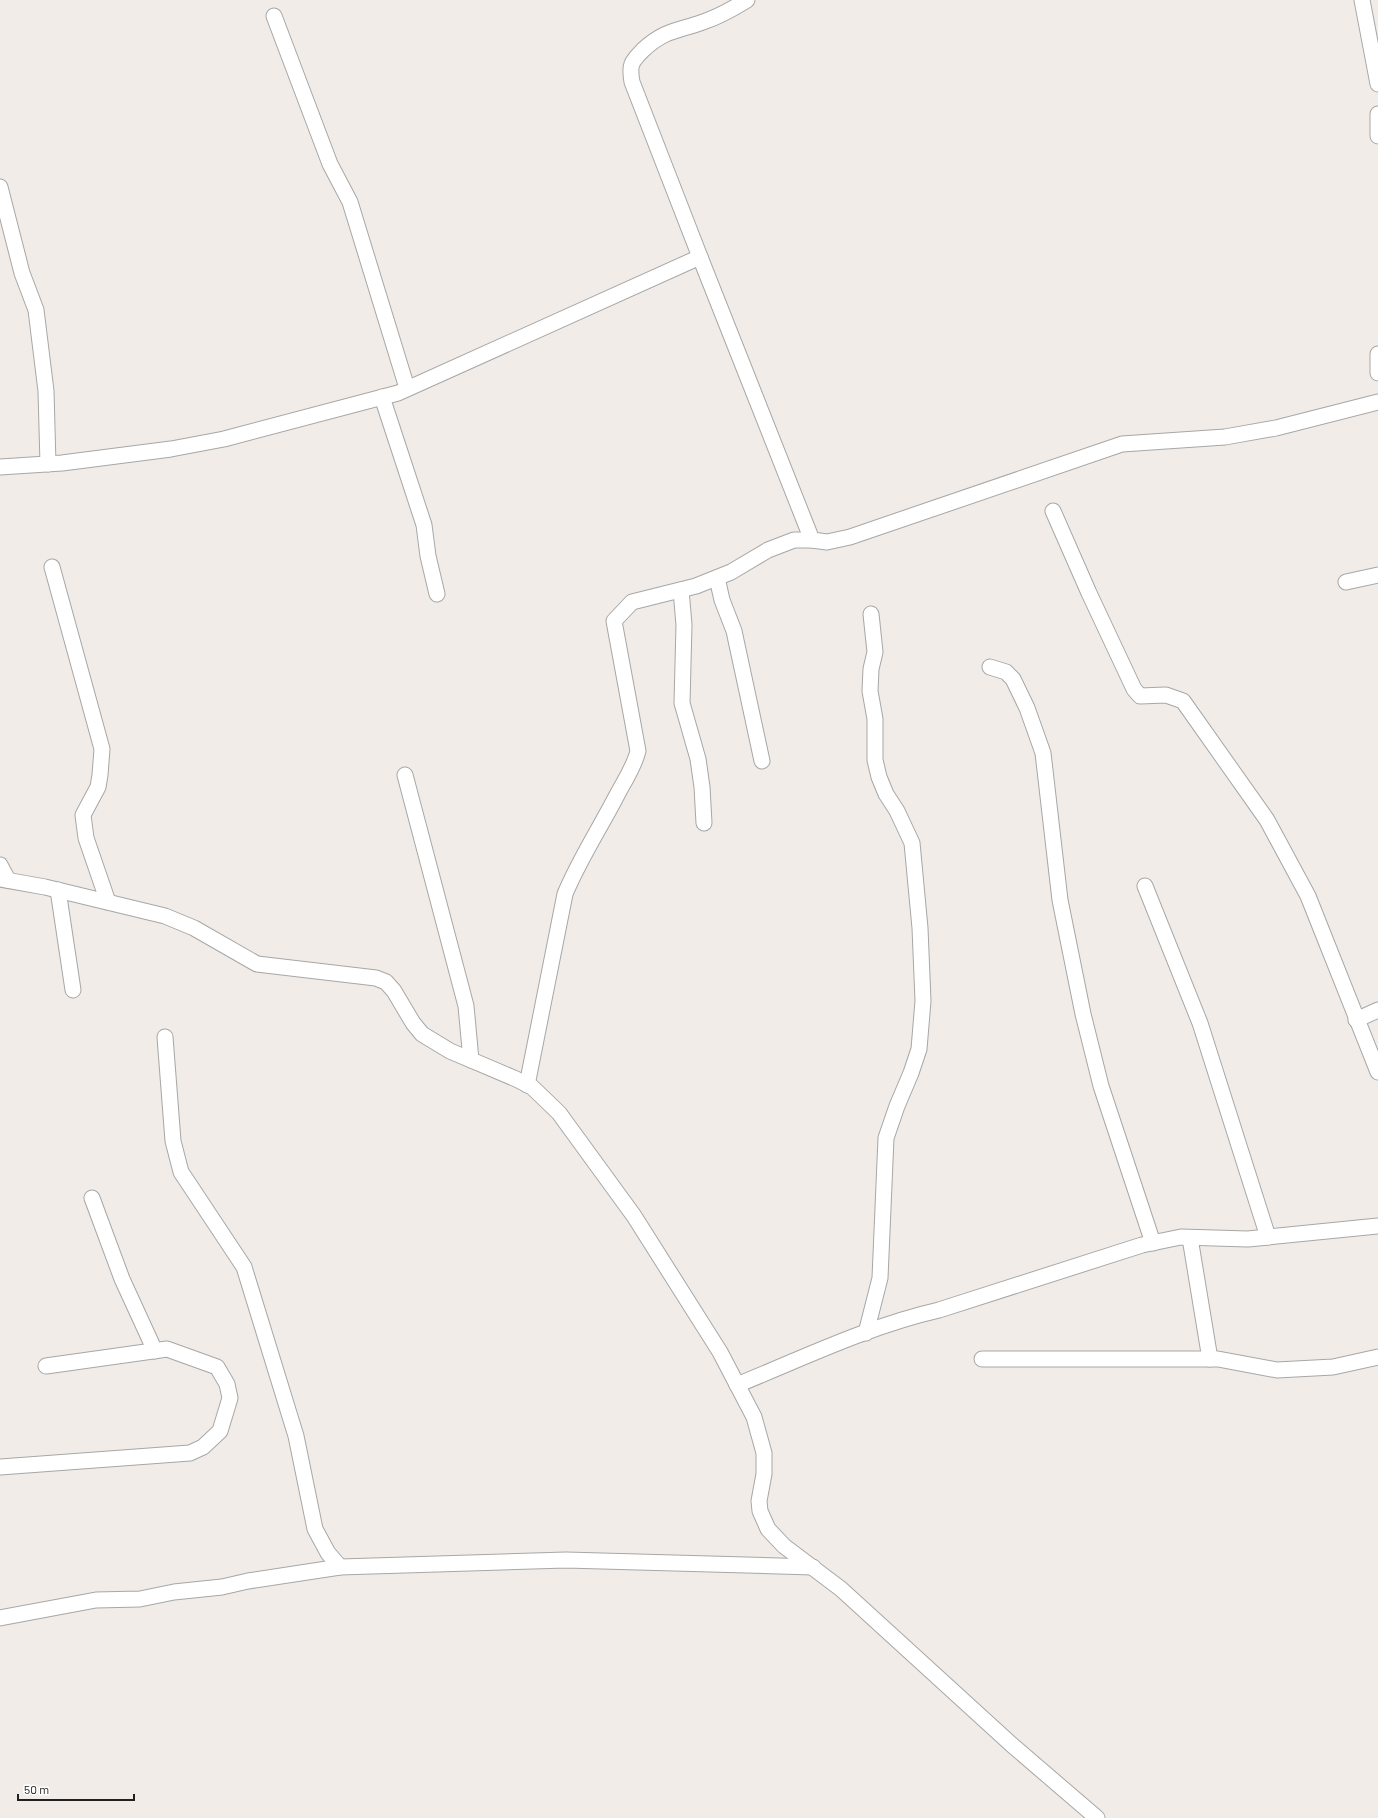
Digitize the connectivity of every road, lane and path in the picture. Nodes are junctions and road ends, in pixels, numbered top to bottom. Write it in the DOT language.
graph roads {
  1 [pos="747,0"];
  2 [pos="1362,0"];
  3 [pos="274,16"];
  4 [pos="1378,84"];
  5 [pos="1378,114"];
  6 [pos="1378,136"];
  7 [pos="0,187"];
  8 [pos="700,257"];
  9 [pos="1378,354"];
  10 [pos="1378,373"];
  11 [pos="408,388"];
  12 [pos="382,397"];
  13 [pos="1378,402"];
  14 [pos="48,464"];
  15 [pos="0,466"];
  16 [pos="1053,511"];
  17 [pos="812,540"];
  18 [pos="52,567"];
  19 [pos="1378,575"];
  20 [pos="717,578"];
  21 [pos="1346,582"];
  22 [pos="681,590"];
  23 [pos="437,594"];
  24 [pos="872,614"];
  25 [pos="990,667"];
  26 [pos="762,761"];
  27 [pos="405,775"];
  28 [pos="704,822"];
  29 [pos="0,865"];
  30 [pos="4,880"];
  31 [pos="1145,886"];
  32 [pos="58,890"];
  33 [pos="108,902"];
  34 [pos="73,990"];
  35 [pos="1378,1010"];
  36 [pos="1356,1020"];
  37 [pos="165,1038"];
  38 [pos="471,1060"];
  39 [pos="1378,1072"];
  40 [pos="527,1084"];
  41 [pos="92,1198"];
  42 [pos="1378,1226"];
  43 [pos="1268,1237"];
  44 [pos="1190,1238"];
  45 [pos="1153,1243"];
  46 [pos="866,1333"];
  47 [pos="155,1351"];
  48 [pos="1378,1357"];
  49 [pos="982,1359"];
  50 [pos="1210,1359"];
  51 [pos="46,1366"];
  52 [pos="737,1385"];
  53 [pos="0,1467"];
  54 [pos="340,1567"];
  55 [pos="813,1568"];
  56 [pos="0,1618"];
  57 [pos="1097,1818"];
  1 -- 8 [label="street"];
  2 -- 4 [label="street"];
  3 -- 11 [label="street"];
  5 -- 6 [label="street"];
  7 -- 14 [label="street"];
  8 -- 11 [label="street"];
  8 -- 17 [label="street"];
  9 -- 10 [label="street"];
  11 -- 12 [label="street"];
  12 -- 14 [label="street"];
  12 -- 23 [label="street"];
  13 -- 17 [label="street"];
  14 -- 15 [label="street"];
  16 -- 36 [label="street"];
  17 -- 20 [label="street"];
  18 -- 33 [label="street"];
  19 -- 21 [label="street"];
  20 -- 22 [label="street"];
  20 -- 26 [label="street"];
  22 -- 28 [label="street"];
  22 -- 40 [label="street"];
  24 -- 46 [label="street"];
  25 -- 45 [label="street"];
  27 -- 38 [label="street"];
  29 -- 30 [label="street"];
  30 -- 32 [label="street"];
  31 -- 43 [label="street"];
  32 -- 33 [label="street"];
  32 -- 34 [label="street"];
  33 -- 38 [label="street"];
  35 -- 36 [label="street"];
  36 -- 39 [label="street"];
  37 -- 54 [label="street"];
  38 -- 40 [label="street"];
  40 -- 52 [label="street"];
  41 -- 47 [label="street"];
  42 -- 43 [label="street"];
  43 -- 44 [label="street"];
  44 -- 45 [label="street"];
  44 -- 50 [label="street"];
  45 -- 46 [label="street"];
  46 -- 52 [label="street"];
  47 -- 51 [label="street"];
  47 -- 53 [label="street"];
  48 -- 50 [label="street"];
  49 -- 50 [label="street"];
  52 -- 55 [label="street"];
  54 -- 55 [label="street"];
  54 -- 56 [label="street"];
  55 -- 57 [label="street"];
}
